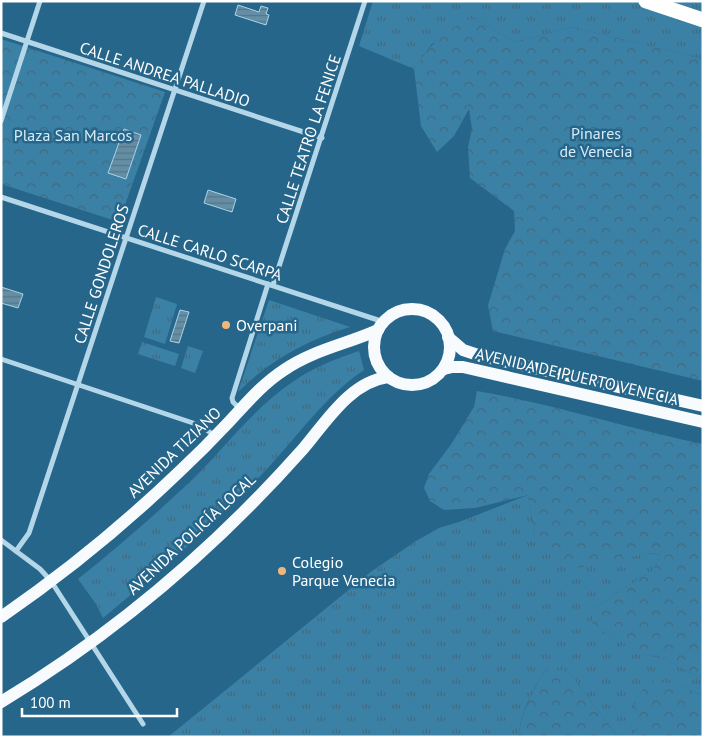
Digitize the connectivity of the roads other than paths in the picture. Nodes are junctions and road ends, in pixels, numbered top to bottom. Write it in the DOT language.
graph roads {
  1 [pos="40,1"];
  2 [pos="204,1"];
  3 [pos="365,1"];
  4 [pos="646,1"];
  5 [pos="703,20"];
  6 [pos="1,33"];
  7 [pos="27,41"];
  8 [pos="175,90"];
  9 [pos="1,122"];
  10 [pos="322,138"];
  11 [pos="1,197"];
  12 [pos="126,238"];
  13 [pos="271,284"];
  14 [pos="381,326"];
  15 [pos="448,338"];
  16 [pos="1,359"];
  17 [pos="444,370"];
  18 [pos="388,377"];
  19 [pos="78,385"];
  20 [pos="703,406"];
  21 [pos="240,410"];
  22 [pos="703,422"];
  23 [pos="215,437"];
  24 [pos="1,540"];
  25 [pos="16,551"];
  26 [pos="51,581"];
  27 [pos="1,616"];
  28 [pos="92,642"];
  29 [pos="1,702"];
  30 [pos="144,724"];
  1 -- 7 [label="street"];
  2 -- 8 [label="street, CALLE GONDOLEROS"];
  3 -- 10 [label="street, CALLE TEATRO LA FENICE"];
  4 -- 5 [label="highway"];
  6 -- 7 [label="street, CALLE ANDREA PALLADIO"];
  7 -- 8 [label="street, CALLE ANDREA PALLADIO"];
  7 -- 9 [label="street"];
  8 -- 10 [label="street, CALLE ANDREA PALLADIO"];
  8 -- 12 [label="street, CALLE GONDOLEROS"];
  10 -- 13 [label="street, CALLE TEATRO LA FENICE"];
  11 -- 12 [label="street, CALLE CARLO SCARPA"];
  12 -- 13 [label="street, CALLE CARLO SCARPA"];
  12 -- 19 [label="street, CALLE GONDOLEROS"];
  13 -- 14 [label="street, CALLE CARLO SCARPA"];
  13 -- 21 [label="street, CALLE TEATRO LA FENICE"];
  14 -- 15 [label="main road"];
  14 -- 18 [label="main road"];
  14 -- 21 [label="main road, AVENIDA TIZIANO"];
  15 -- 17 [label="main road"];
  15 -- 20 [label="main road, AVENIDA DE PUERTO VENECIA"];
  16 -- 19 [label="street"];
  17 -- 18 [label="main road"];
  17 -- 22 [label="main road, AVENIDA DE PUERTO VENECIA"];
  18 -- 28 [label="main road, AVENIDA POLICÍA LOCAL"];
  19 -- 23 [label="street"];
  19 -- 25 [label="street, CALLE GONDOLEROS"];
  21 -- 23 [label="main road, AVENIDA TIZIANO"];
  23 -- 26 [label="main road, AVENIDA TIZIANO"];
  24 -- 25 [label="street"];
  25 -- 26 [label="street"];
  26 -- 27 [label="main road, AVENIDA TIZIANO"];
  26 -- 28 [label="street"];
  28 -- 29 [label="main road, AVENIDA POLICÍA LOCAL"];
  28 -- 30 [label="street"];
}
